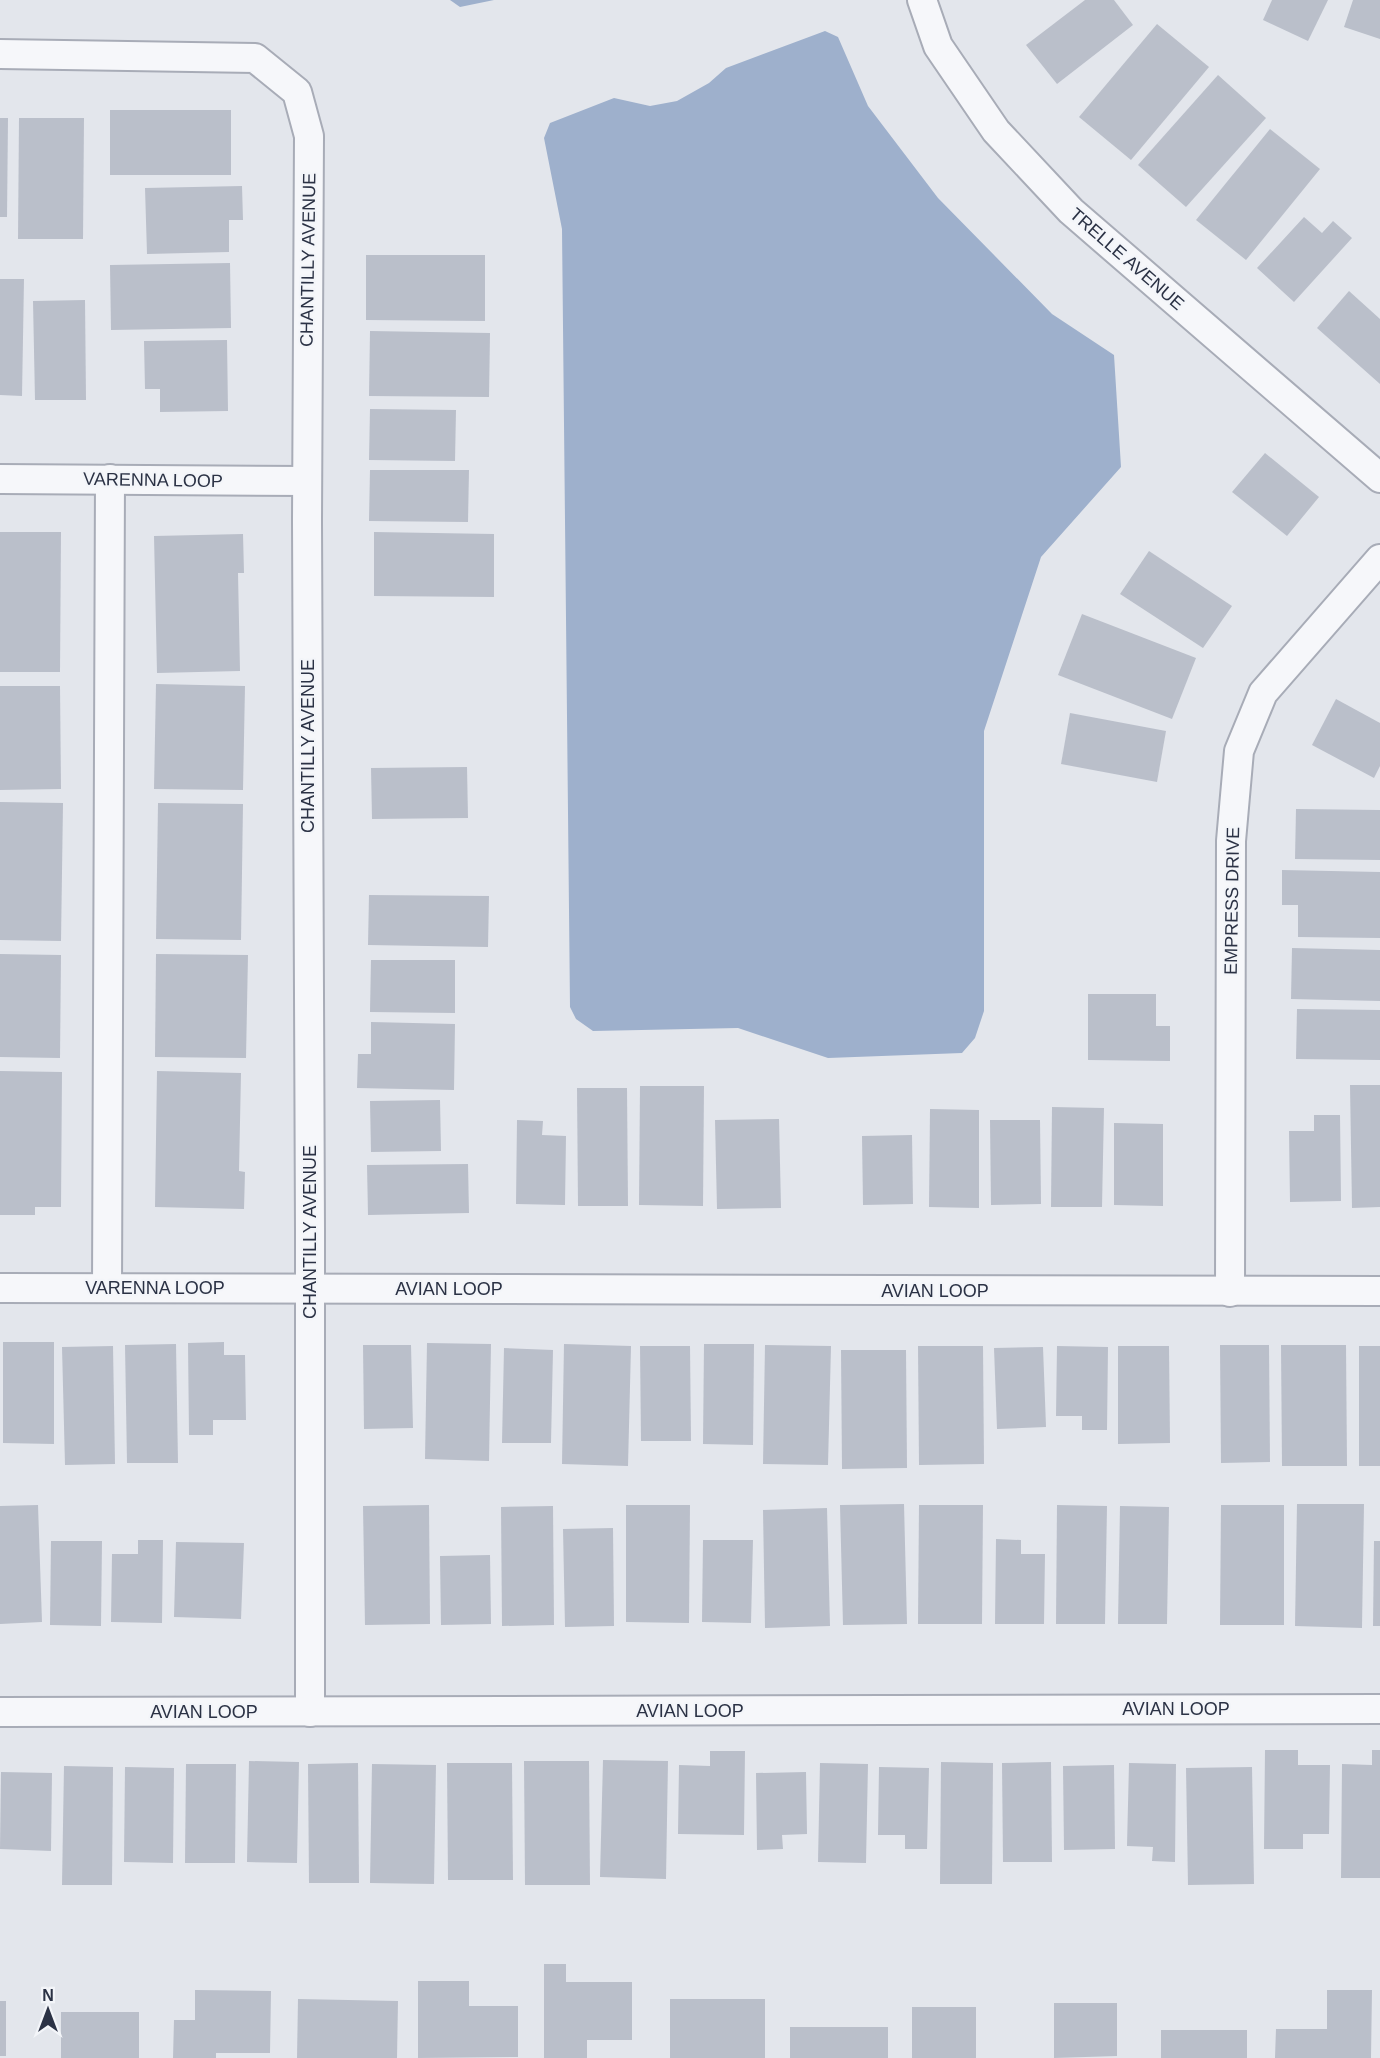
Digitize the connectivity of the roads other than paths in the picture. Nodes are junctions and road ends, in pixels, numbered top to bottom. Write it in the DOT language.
graph roads {
  1 [pos="922,0"];
  2 [pos="0,54"];
  3 [pos="1380,478"];
  4 [pos="0,479"];
  5 [pos="110,479"];
  6 [pos="306,481"];
  7 [pos="1380,559"];
  8 [pos="0,1288"];
  9 [pos="107,1288"];
  10 [pos="310,1288"];
  11 [pos="1380,1291"];
  12 [pos="1230,1292"];
  13 [pos="1380,1709"];
  14 [pos="0,1712"];
  15 [pos="310,1712"];
  1 -- 3 [label="street, TRELLE AVENUE"];
  2 -- 6 [label="street, CHANTILLY AVENUE"];
  4 -- 5 [label="street, VARENNA LOOP"];
  5 -- 6 [label="street, VARENNA LOOP"];
  5 -- 9 [label="street"];
  6 -- 10 [label="street, CHANTILLY AVENUE"];
  7 -- 12 [label="street, EMPRESS DRIVE"];
  8 -- 9 [label="street, VARENNA LOOP"];
  9 -- 10 [label="street, VARENNA LOOP"];
  10 -- 12 [label="street, AVIAN LOOP"];
  10 -- 15 [label="street, CHANTILLY AVENUE"];
  11 -- 12 [label="street, AVIAN LOOP"];
  13 -- 15 [label="street, AVIAN LOOP"];
  14 -- 15 [label="street, AVIAN LOOP"];
}
